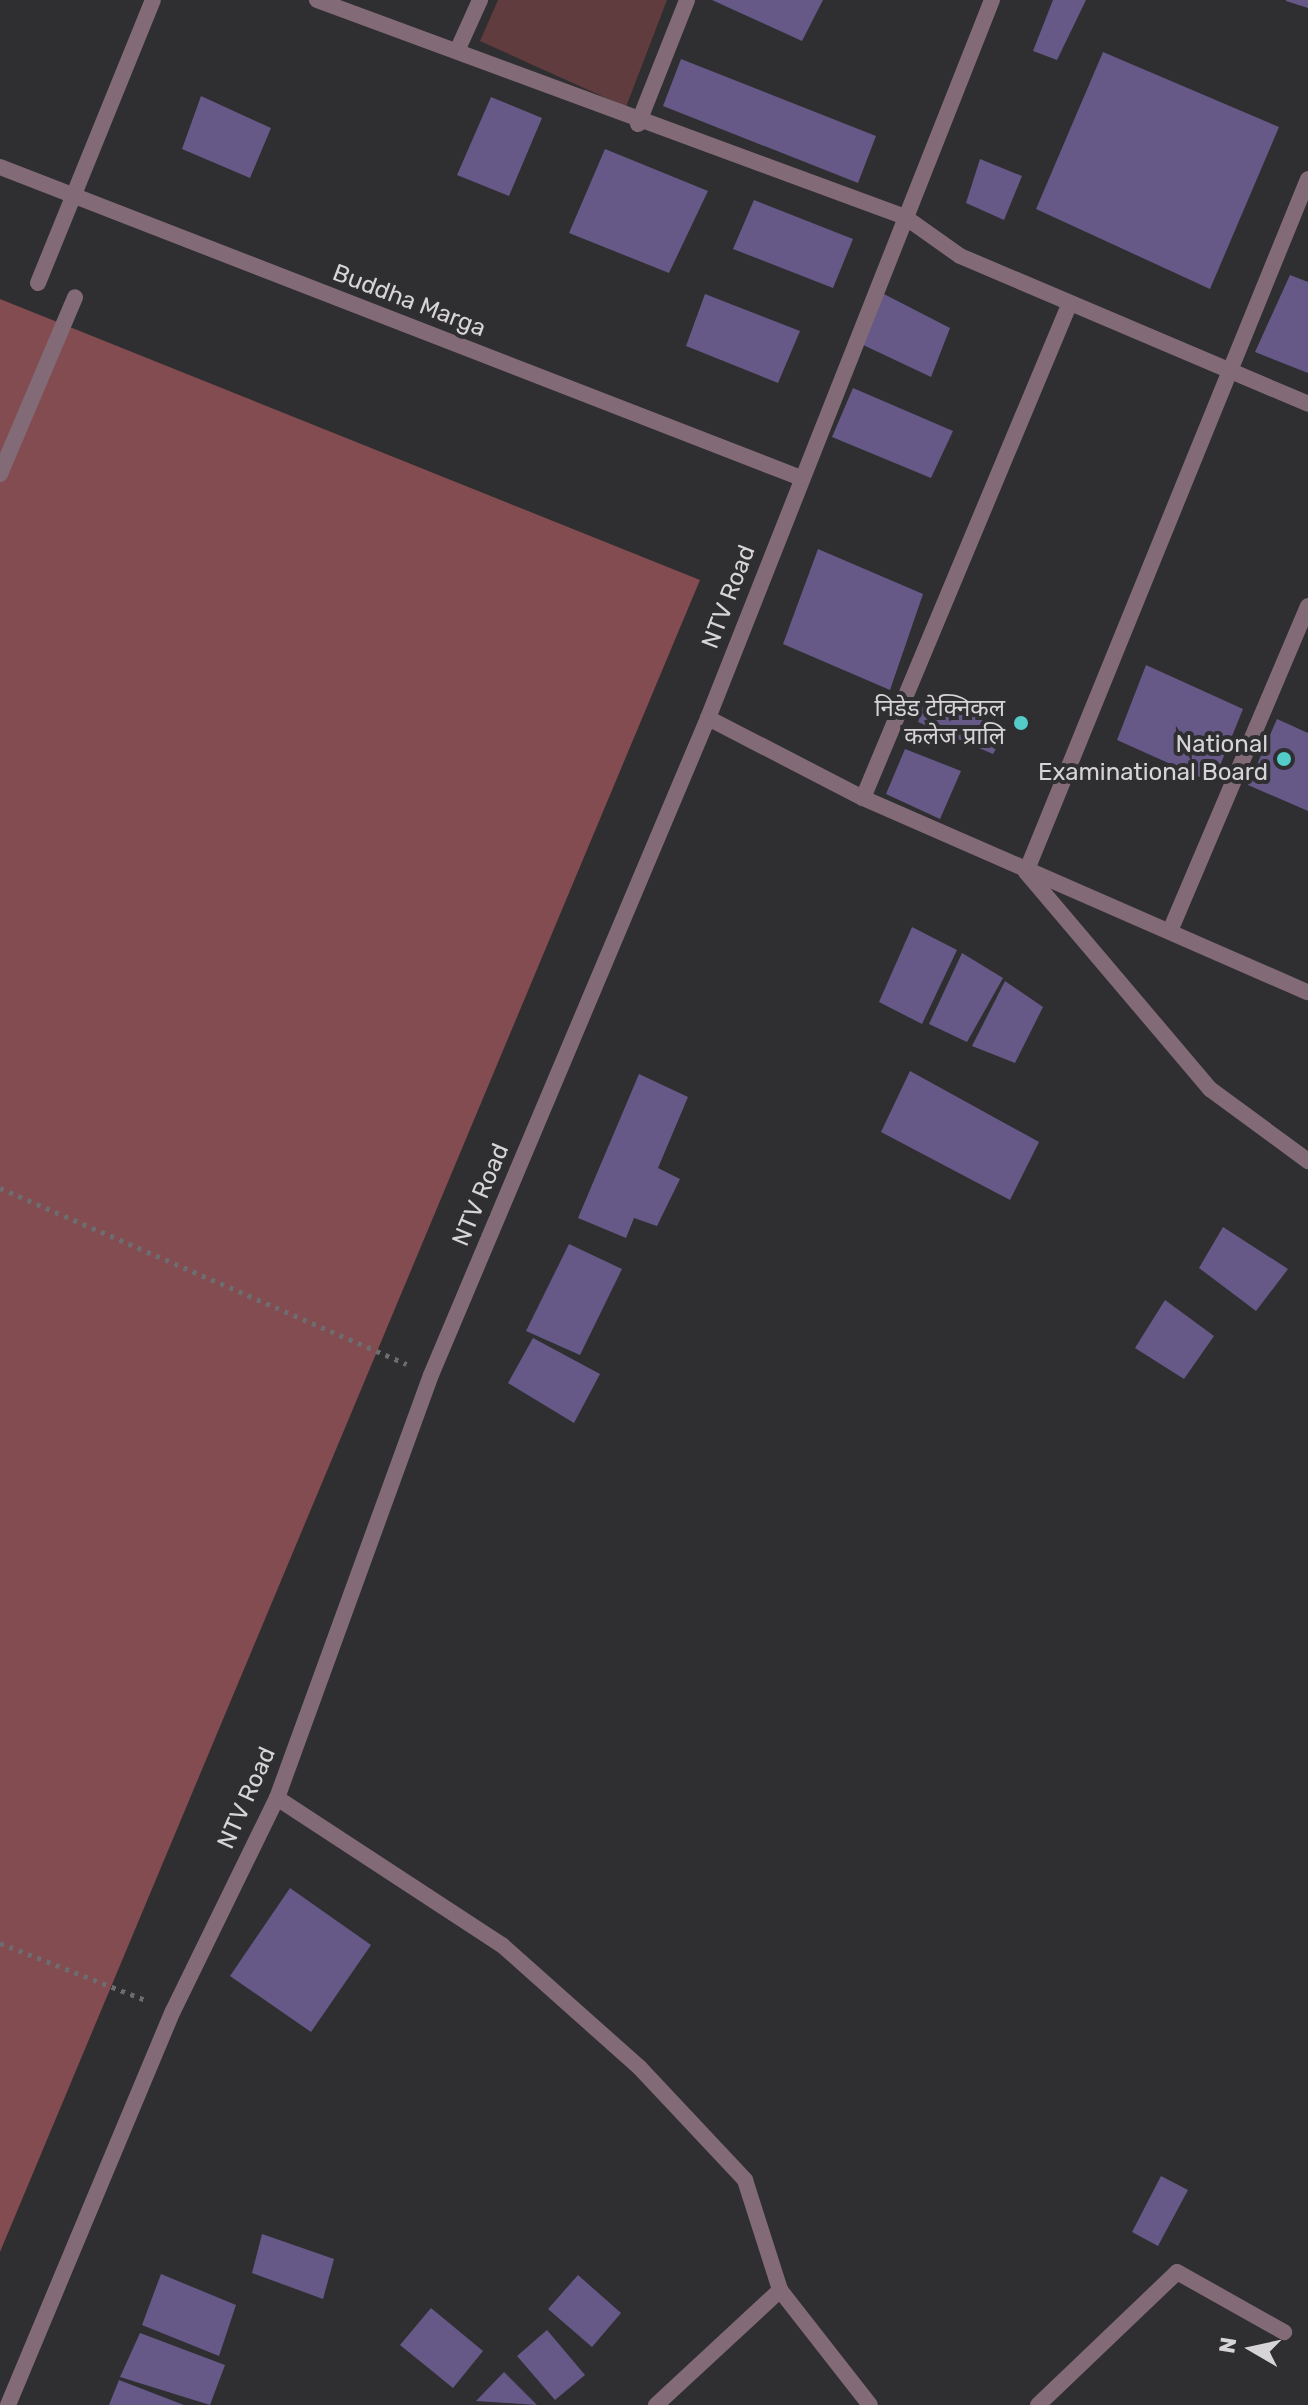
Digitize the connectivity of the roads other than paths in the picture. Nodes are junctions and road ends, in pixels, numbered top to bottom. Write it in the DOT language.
graph roads {
  1 [pos="153,0"];
  2 [pos="317,0"];
  3 [pos="480,0"];
  4 [pos="687,0"];
  5 [pos="992,0"];
  6 [pos="457,51"];
  7 [pos="638,124"];
  8 [pos="0,167"];
  9 [pos="1308,179"];
  10 [pos="72,196"];
  11 [pos="905,217"];
  12 [pos="38,283"];
  13 [pos="75,297"];
  14 [pos="1069,305"];
  15 [pos="1232,375"];
  16 [pos="1308,404"];
  17 [pos="0,474"];
  18 [pos="801,478"];
  19 [pos="1308,606"];
  20 [pos="708,718"];
  21 [pos="863,798"];
  22 [pos="1026,872"];
  23 [pos="1170,931"];
  24 [pos="1308,992"];
  25 [pos="1308,1161"];
  26 [pos="277,1798"];
  27 [pos="780,2290"];
  28 [pos="1284,2332"];
  29 [pos="8,2405"];
  30 [pos="656,2405"];
  31 [pos="870,2405"];
  32 [pos="1038,2405"];
  1 -- 10 [label="street"];
  2 -- 6 [label="street"];
  3 -- 6 [label="street"];
  4 -- 7 [label="street"];
  5 -- 11 [label="street, NTV Road"];
  6 -- 7 [label="street"];
  7 -- 11 [label="street"];
  8 -- 10 [label="street, Buddha Marga"];
  9 -- 15 [label="street"];
  10 -- 12 [label="street"];
  10 -- 18 [label="street, Buddha Marga"];
  11 -- 14 [label="street"];
  11 -- 18 [label="street, NTV Road"];
  13 -- 17 [label="street"];
  14 -- 15 [label="street"];
  14 -- 21 [label="street"];
  15 -- 16 [label="street"];
  15 -- 22 [label="street"];
  18 -- 20 [label="street, NTV Road"];
  19 -- 23 [label="street"];
  20 -- 21 [label="street"];
  20 -- 26 [label="street, NTV Road"];
  21 -- 22 [label="street"];
  22 -- 23 [label="street"];
  22 -- 25 [label="street"];
  23 -- 24 [label="street"];
  26 -- 27 [label="street"];
  26 -- 29 [label="street, NTV Road"];
  27 -- 30 [label="street"];
  27 -- 31 [label="street"];
  28 -- 32 [label="street"];
}
